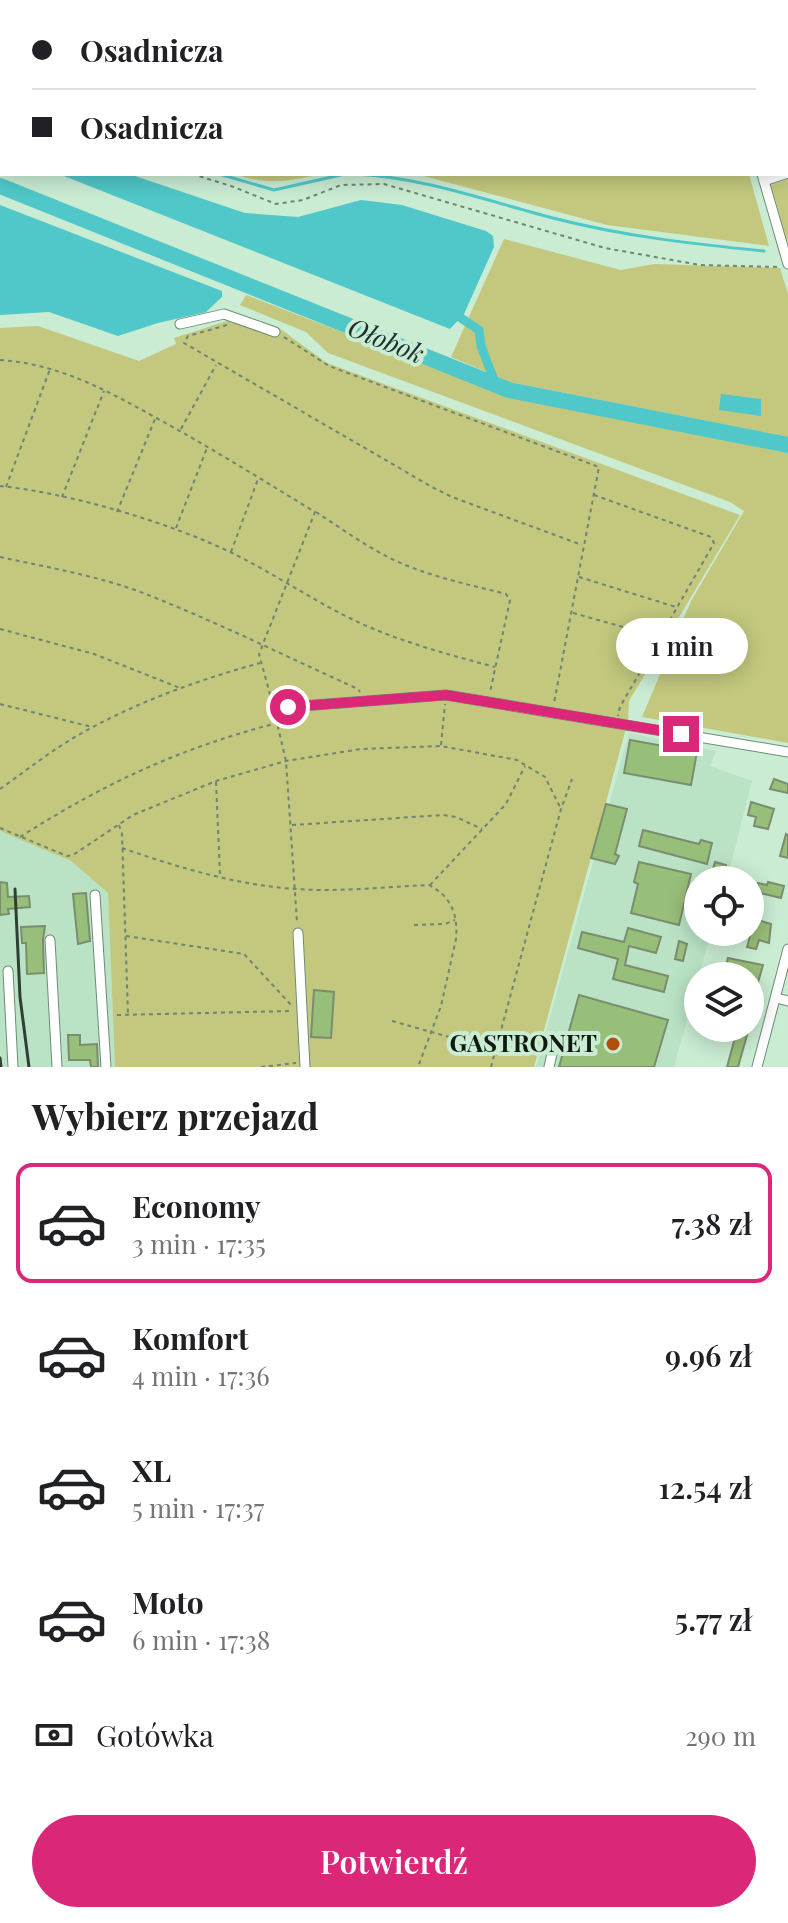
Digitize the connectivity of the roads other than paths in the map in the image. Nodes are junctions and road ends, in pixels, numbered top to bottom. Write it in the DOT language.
graph roads {
  1 [pos="763,178"];
  2 [pos="785,265"];
  3 [pos="180,324"];
  4 [pos="275,332"];
  5 [pos="288,707"];
  6 [pos="788,752"];
  7 [pos="95,895"];
  8 [pos="298,933"];
  9 [pos="50,940"];
  10 [pos="788,949"];
  11 [pos="8,971"];
  12 [pos="776,998"];
  13 [pos="788,1001"];
  14 [pos="553,1049"];
  15 [pos="305,1065"];
  16 [pos="13,1067"];
  17 [pos="57,1067"];
  18 [pos="106,1067"];
  19 [pos="549,1067"];
  20 [pos="757,1067"];
  1 -- 2 [label="street"];
  3 -- 4 [label="street"];
  5 -- 6 [label="street"];
  7 -- 18 [label="street"];
  8 -- 15 [label="street"];
  9 -- 17 [label="street"];
  10 -- 12 [label="street"];
  11 -- 16 [label="street"];
  12 -- 13 [label="street"];
  12 -- 20 [label="street"];
  14 -- 19 [label="street"];
}
